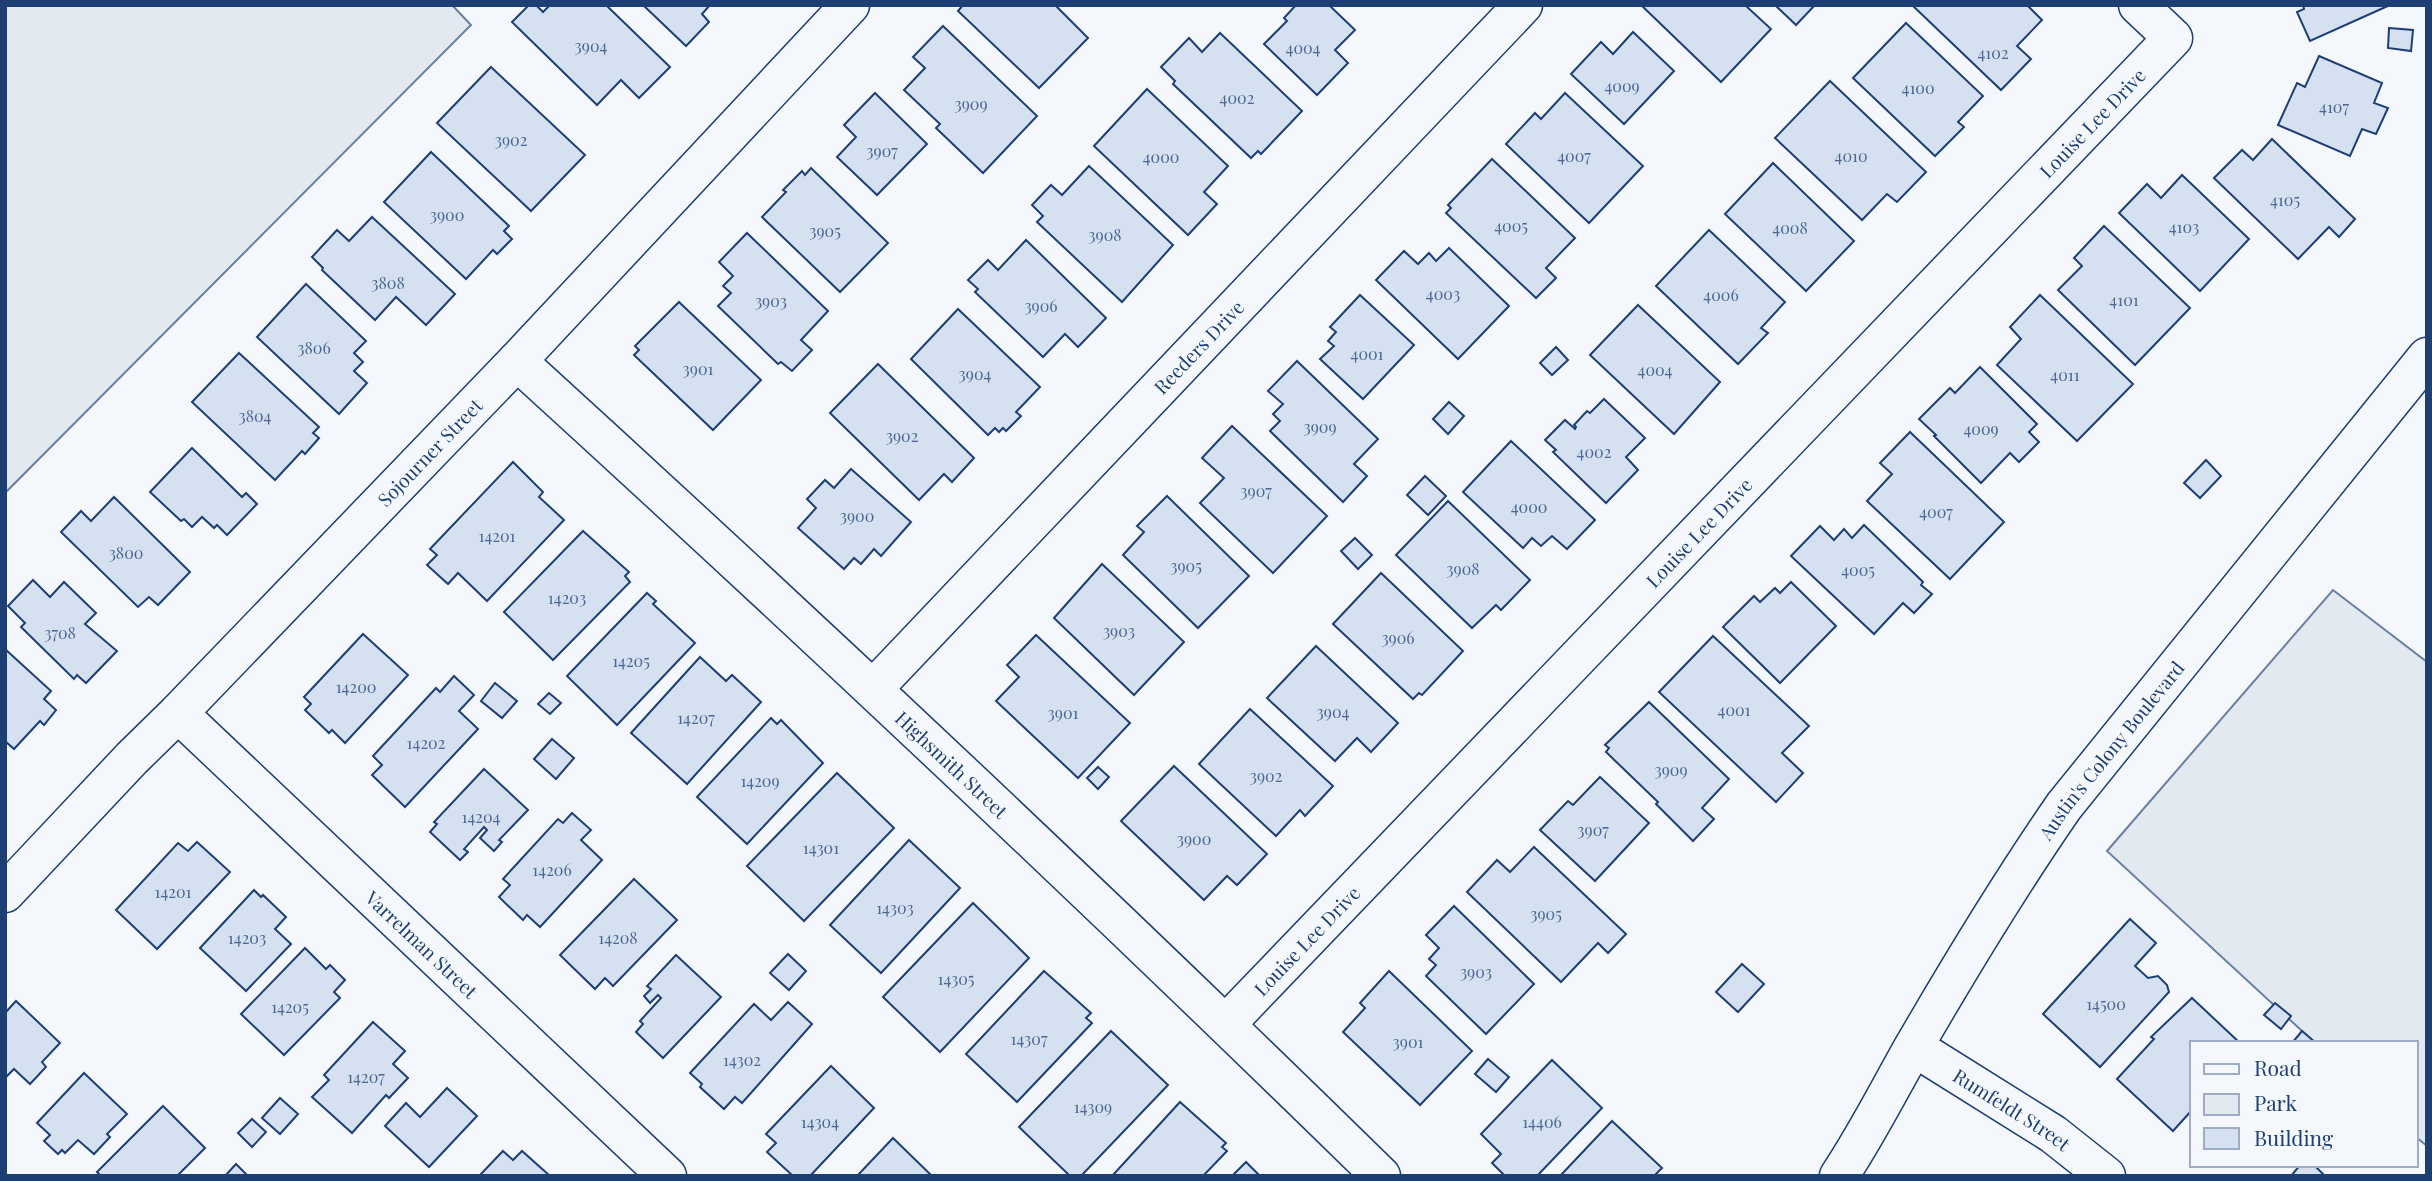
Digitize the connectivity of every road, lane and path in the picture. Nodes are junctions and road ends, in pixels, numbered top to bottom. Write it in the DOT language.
graph roads {
  1 [pos="850,5"];
  2 [pos="1523,5"];
  3 [pos="2138,5"];
  4 [pos="2427,357"];
  5 [pos="517,361"];
  6 [pos="874,688"];
  7 [pos="178,713"];
  8 [pos="5,893"];
  9 [pos="1226,1024"];
  10 [pos="1914,1047"];
  11 [pos="667,1176"];
  12 [pos="1381,1176"];
  13 [pos="1839,1176"];
  14 [pos="2106,1176"];
  1 -- 5 [label="street, Sojourner Street"];
  2 -- 6 [label="street, Reeders Drive"];
  3 -- 9 [label="street, Louise Lee Drive"];
  4 -- 10 [label="street, Austin's Colony Boulevard"];
  5 -- 6 [label="street, Highsmith Street"];
  5 -- 7 [label="street, Sojourner Street"];
  6 -- 9 [label="street, Highsmith Street"];
  7 -- 8 [label="street, Sojourner Street"];
  7 -- 11 [label="street, Varrelman Street"];
  9 -- 12 [label="street, Highsmith Street"];
  10 -- 13 [label="street, Austin's Colony Boulevard"];
  10 -- 14 [label="street, Rumfeldt Street"];
}
